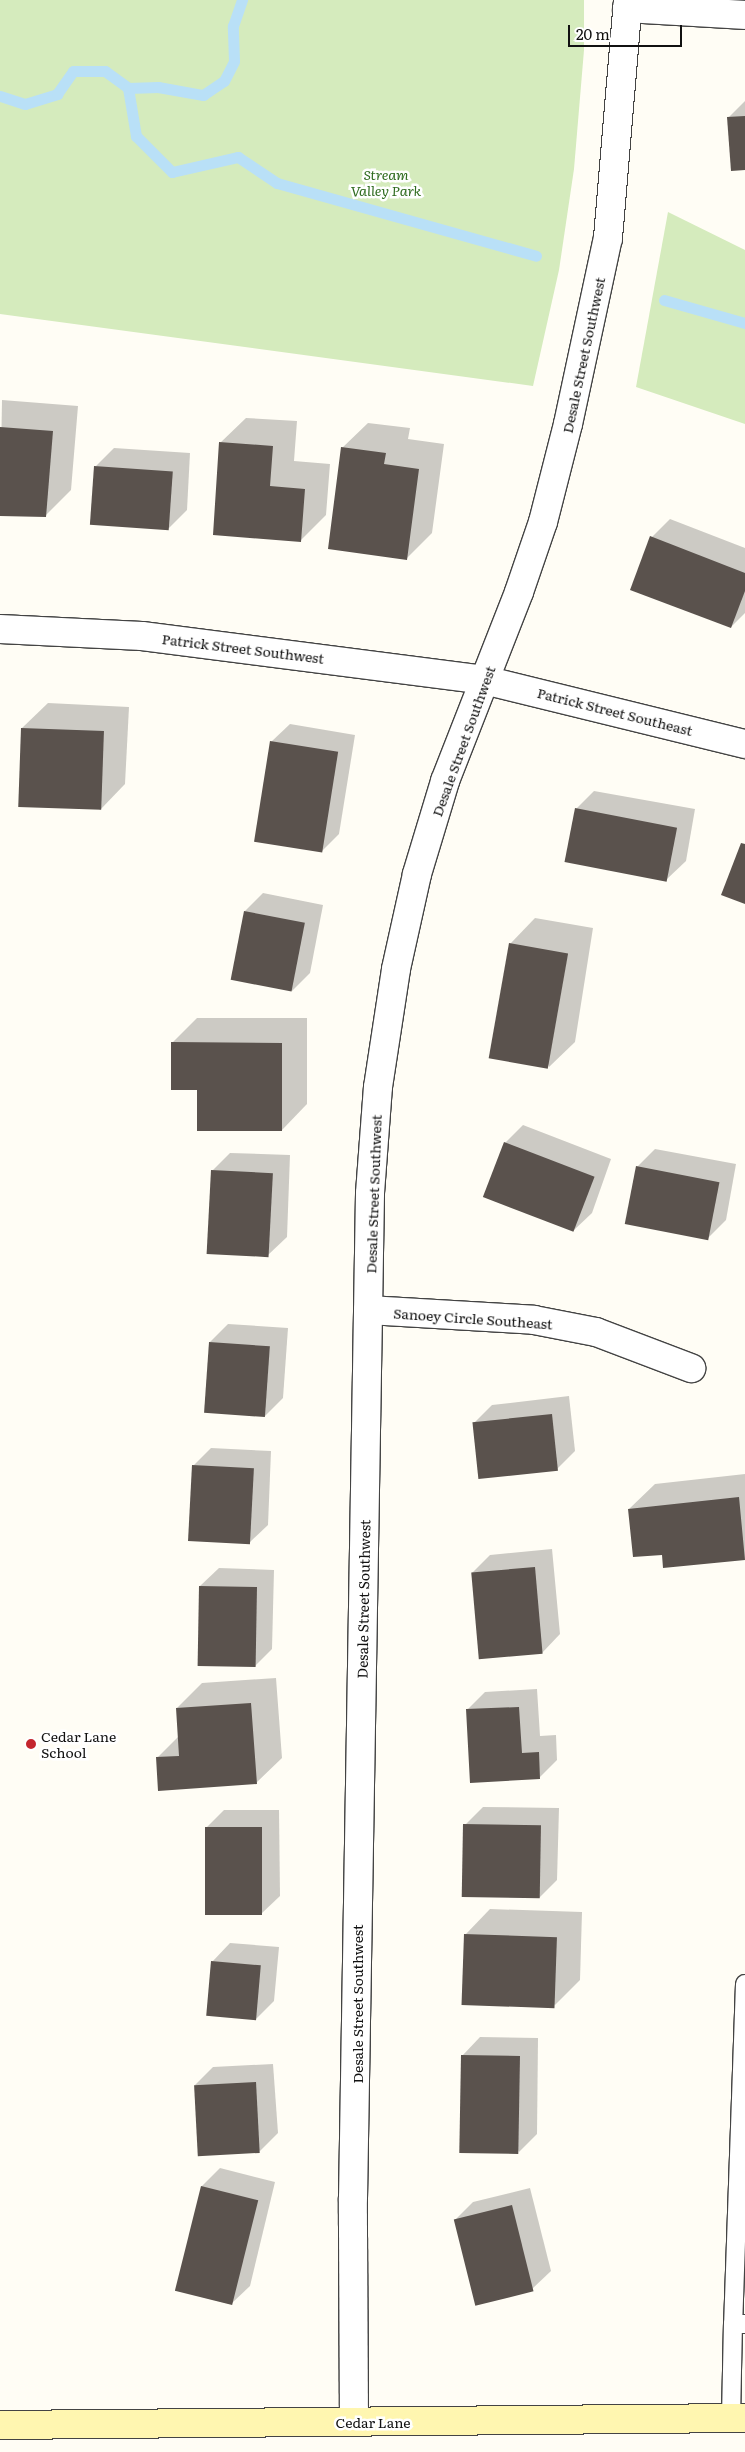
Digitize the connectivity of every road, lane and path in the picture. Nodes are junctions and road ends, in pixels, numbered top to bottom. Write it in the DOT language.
graph roads {
  1 [pos="628,4"];
  2 [pos="745,16"];
  3 [pos="0,629"];
  4 [pos="484,680"];
  5 [pos="745,744"];
  6 [pos="368,1310"];
  7 [pos="691,1368"];
  8 [pos="745,1984"];
  9 [pos="739,2324"];
  10 [pos="738,2418"];
  11 [pos="354,2422"];
  12 [pos="0,2425"];
  1 -- 2 [label="street"];
  1 -- 4 [label="street, Desale Street Southwest"];
  3 -- 4 [label="street, Patrick Street Southwest"];
  4 -- 5 [label="street, Patrick Street Southeast"];
  4 -- 6 [label="street, Desale Street Southwest"];
  6 -- 7 [label="street, Sanoey Circle Southeast"];
  6 -- 11 [label="street, Desale Street Southwest"];
  8 -- 9 [label="lane"];
  9 -- 10 [label="lane"];
  10 -- 11 [label="main road, Cedar Lane"];
  11 -- 12 [label="main road, Cedar Lane"];
}
